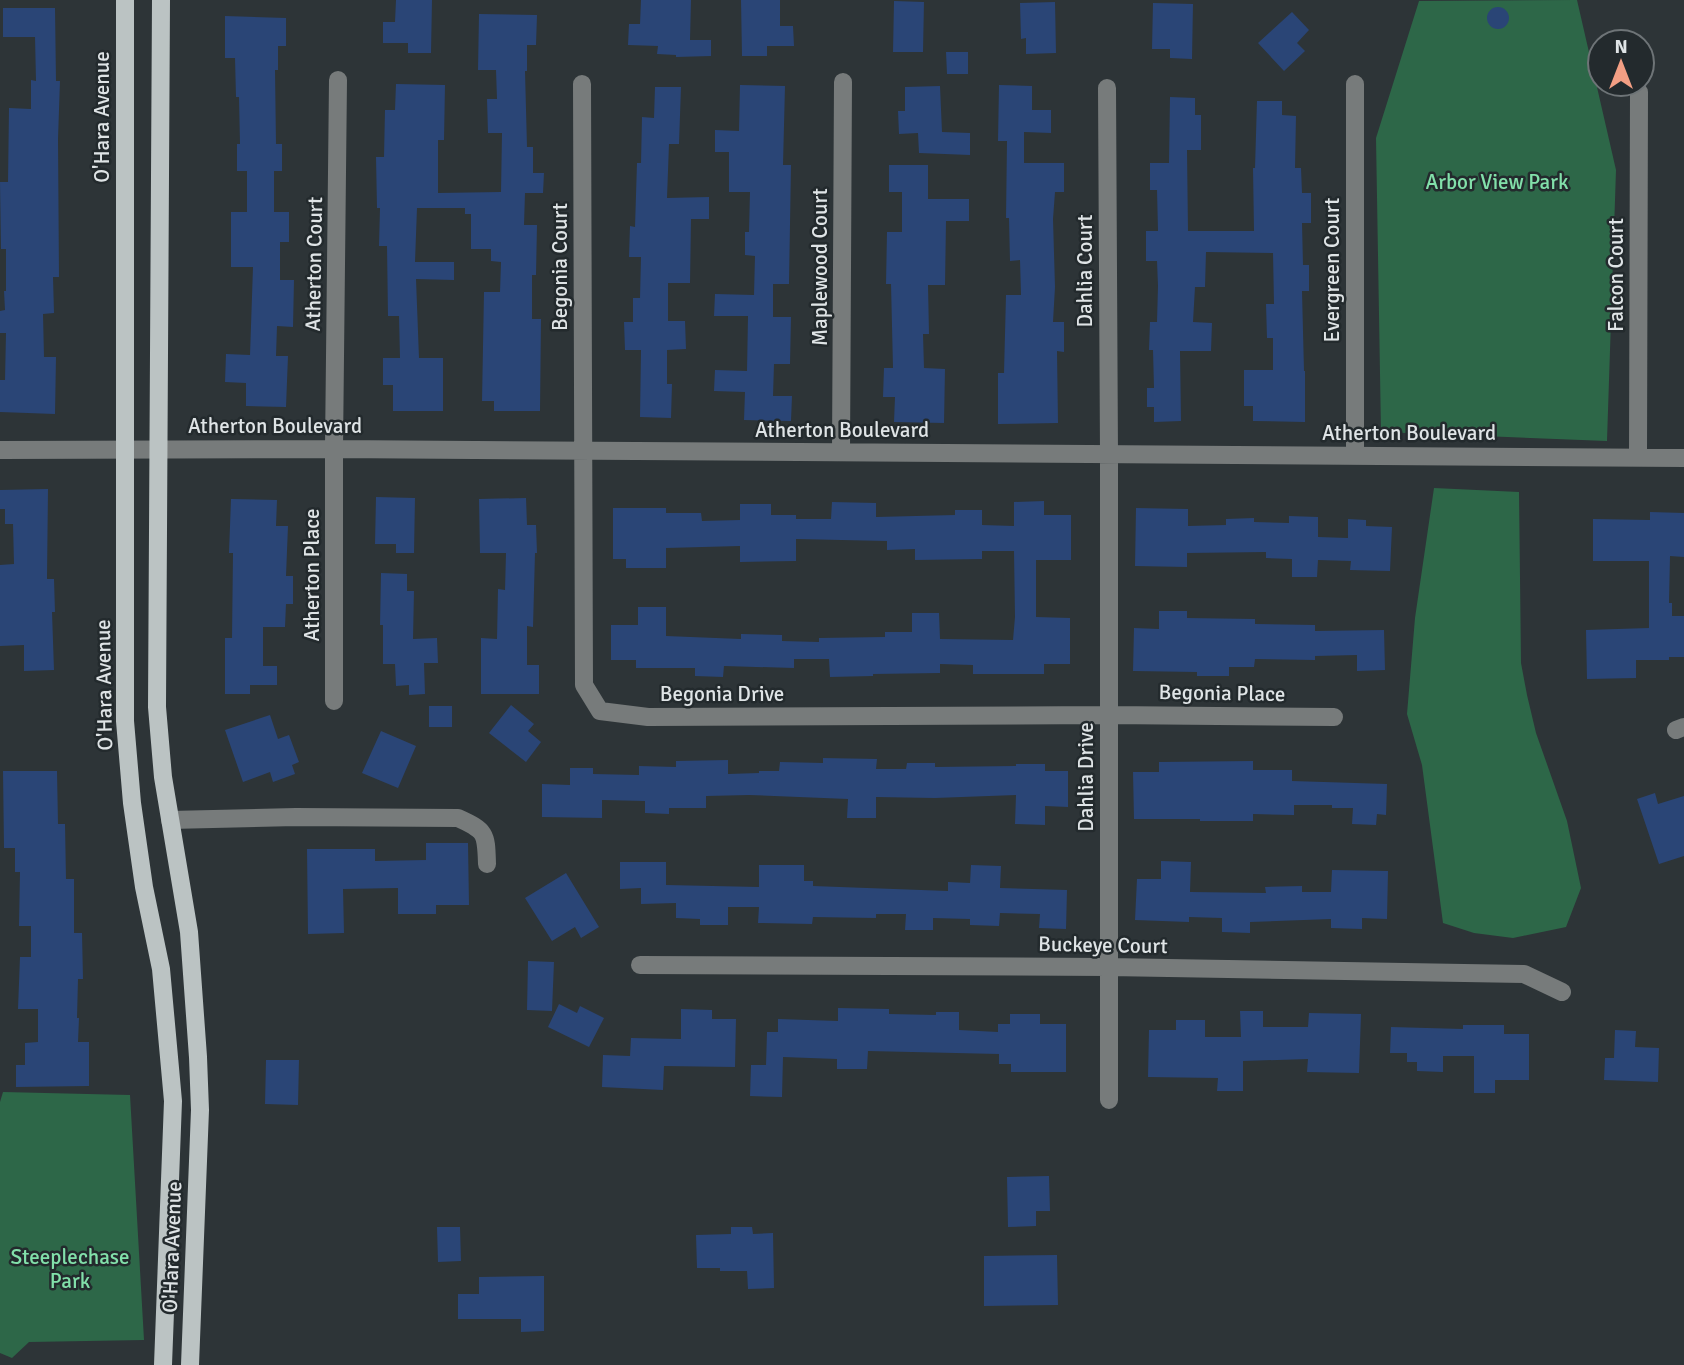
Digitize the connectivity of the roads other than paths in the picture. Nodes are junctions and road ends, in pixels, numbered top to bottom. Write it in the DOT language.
graph roads {
  1 [pos="125,0"];
  2 [pos="161,0"];
  3 [pos="338,80"];
  4 [pos="844,82"];
  5 [pos="582,84"];
  6 [pos="1354,84"];
  7 [pos="1107,88"];
  8 [pos="1639,98"];
  9 [pos="126,448"];
  10 [pos="158,449"];
  11 [pos="334,449"];
  12 [pos="0,450"];
  13 [pos="584,451"];
  14 [pos="841,452"];
  15 [pos="1109,454"];
  16 [pos="1354,456"];
  17 [pos="1638,457"];
  18 [pos="1684,458"];
  19 [pos="334,701"];
  20 [pos="1109,715"];
  21 [pos="1334,717"];
  22 [pos="170,820"];
  23 [pos="487,864"];
  24 [pos="640,965"];
  25 [pos="1109,967"];
  26 [pos="1562,992"];
  27 [pos="1109,1100"];
  28 [pos="163,1365"];
  29 [pos="190,1365"];
  1 -- 9 [label="main road, O'Hara Avenue"];
  2 -- 10 [label="main road, O'Hara Avenue"];
  3 -- 11 [label="street, Atherton Court"];
  4 -- 14 [label="street, Maplewood Court"];
  5 -- 13 [label="street, Begonia Court"];
  6 -- 16 [label="street, Evergreen Court"];
  7 -- 15 [label="street, Dahlia Court"];
  8 -- 17 [label="street, Falcon Court"];
  9 -- 10 [label="street, Atherton Boulevard"];
  9 -- 12 [label="street, Atherton Boulevard"];
  9 -- 28 [label="main road, O'Hara Avenue"];
  10 -- 11 [label="street, Atherton Boulevard"];
  10 -- 22 [label="main road, O'Hara Avenue"];
  11 -- 13 [label="street, Atherton Boulevard"];
  11 -- 19 [label="street, Atherton Place"];
  13 -- 14 [label="street, Atherton Boulevard"];
  13 -- 20 [label="street, Begonia Drive"];
  14 -- 15 [label="street, Atherton Boulevard"];
  15 -- 16 [label="street, Atherton Boulevard"];
  15 -- 20 [label="street, Dahlia Drive"];
  16 -- 17 [label="street, Atherton Boulevard"];
  17 -- 18 [label="street, Atherton Boulevard"];
  20 -- 21 [label="street, Begonia Place"];
  20 -- 25 [label="street, Dahlia Drive"];
  22 -- 23 [label="street"];
  22 -- 29 [label="main road, O'Hara Avenue"];
  24 -- 25 [label="street, Buckeye Court"];
  25 -- 26 [label="street, Buckeye Court"];
  25 -- 27 [label="street, Dahlia Drive"];
}
